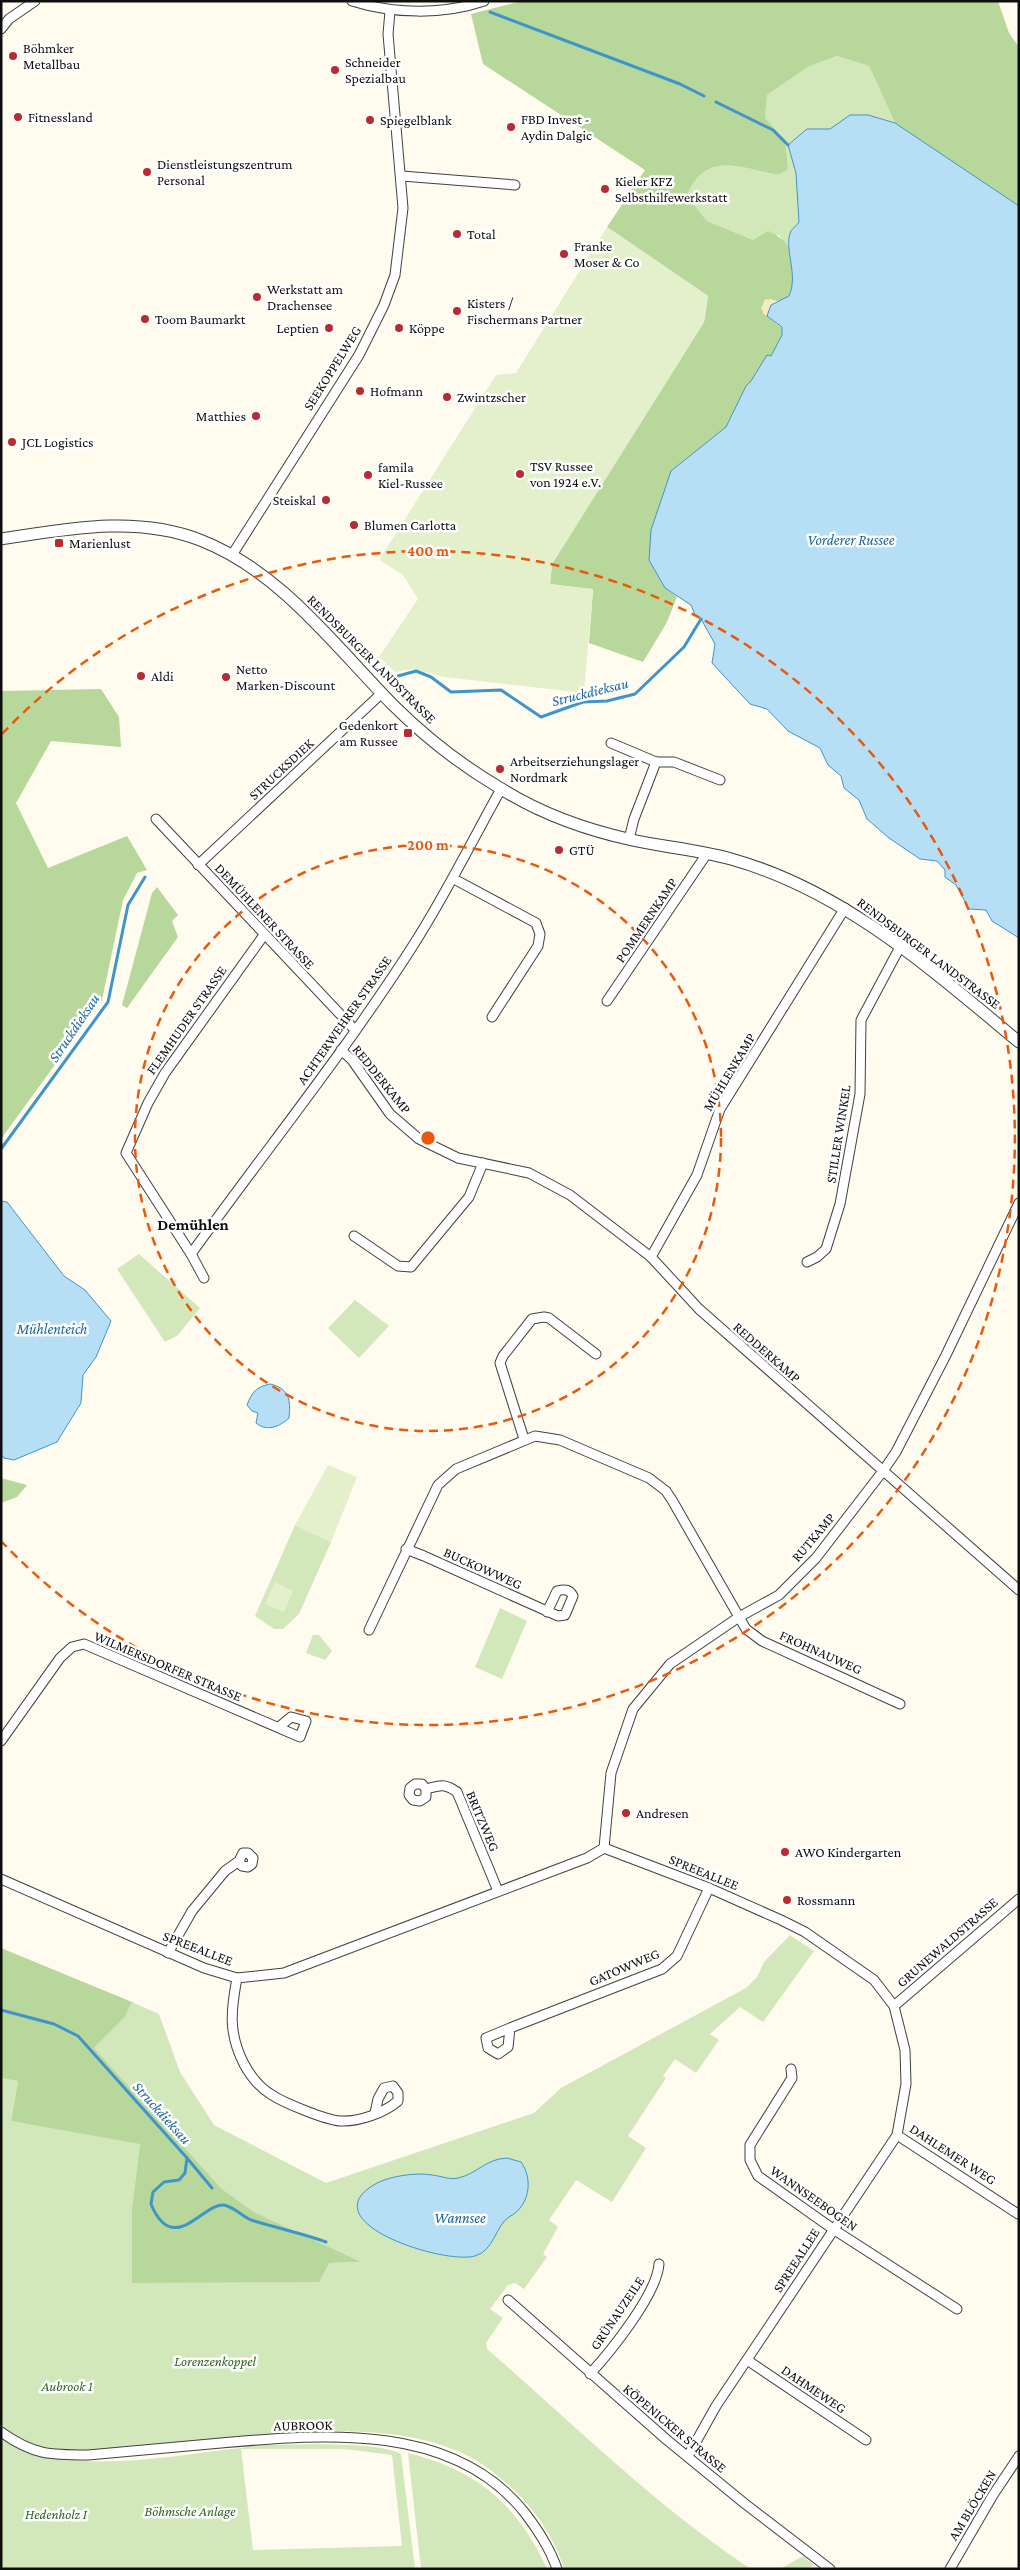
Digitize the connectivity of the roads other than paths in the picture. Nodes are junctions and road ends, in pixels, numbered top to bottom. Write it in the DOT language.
graph roads {
  1 [pos="35,1"];
  2 [pos="352,1"];
  3 [pos="484,1"];
  4 [pos="390,11"];
  5 [pos="1,29"];
  6 [pos="402,176"];
  7 [pos="515,185"];
  8 [pos="1,539"];
  9 [pos="232,555"];
  10 [pos="382,692"];
  11 [pos="611,743"];
  12 [pos="656,762"];
  13 [pos="720,780"];
  14 [pos="501,789"];
  15 [pos="156,820"];
  16 [pos="629,840"];
  17 [pos="706,855"];
  18 [pos="198,865"];
  19 [pos="454,878"];
  20 [pos="845,908"];
  21 [pos="264,934"];
  22 [pos="900,946"];
  23 [pos="607,1001"];
  24 [pos="492,1017"];
  25 [pos="354,1030"];
  26 [pos="1019,1042"];
  27 [pos="341,1050"];
  28 [pos="483,1163"];
  29 [pos="1019,1203"];
  30 [pos="354,1236"];
  31 [pos="191,1254"];
  32 [pos="651,1257"];
  33 [pos="807,1262"];
  34 [pos="204,1278"];
  35 [pos="596,1354"];
  36 [pos="524,1439"];
  37 [pos="883,1471"];
  38 [pos="406,1549"];
  39 [pos="1019,1590"];
  40 [pos="547,1612"];
  41 [pos="739,1617"];
  42 [pos="369,1630"];
  43 [pos="900,1704"];
  44 [pos="279,1727"];
  45 [pos="1,1742"];
  46 [pos="426,1790"];
  47 [pos="604,1848"];
  48 [pos="239,1861"];
  49 [pos="1,1879"];
  50 [pos="708,1888"];
  51 [pos="498,1891"];
  52 [pos="1019,1899"];
  53 [pos="168,1953"];
  54 [pos="237,1978"];
  55 [pos="894,2006"];
  56 [pos="510,2028"];
  57 [pos="791,2070"];
  58 [pos="375,2113"];
  59 [pos="897,2134"];
  60 [pos="1018,2214"];
  61 [pos="833,2229"];
  62 [pos="659,2264"];
  63 [pos="508,2300"];
  64 [pos="957,2309"];
  65 [pos="747,2360"];
  66 [pos="590,2374"];
  67 [pos="1,2432"];
  68 [pos="866,2440"];
  69 [pos="688,2456"];
  70 [pos="1019,2456"];
  71 [pos="557,2569"];
  72 [pos="830,2569"];
  73 [pos="950,2569"];
  1 -- 5 [label="street"];
  2 -- 4 [label="street"];
  3 -- 4 [label="street"];
  4 -- 6 [label="street, SEEKOPPELWEG"];
  6 -- 7 [label="street"];
  6 -- 9 [label="street, SEEKOPPELWEG"];
  8 -- 9 [label="street, RENDSBURGER LANDSTRASSE"];
  9 -- 10 [label="street, RENDSBURGER LANDSTRASSE"];
  10 -- 14 [label="street, RENDSBURGER LANDSTRASSE"];
  10 -- 18 [label="street, STRUCKSDIEK"];
  11 -- 12 [label="street"];
  12 -- 13 [label="street"];
  12 -- 16 [label="street"];
  14 -- 16 [label="street, RENDSBURGER LANDSTRASSE"];
  14 -- 19 [label="street, ACHTERWEHRER STRASSE"];
  15 -- 18 [label="street, DEMÜHLENER STRASSE"];
  16 -- 17 [label="street, RENDSBURGER LANDSTRASSE"];
  17 -- 20 [label="street, RENDSBURGER LANDSTRASSE"];
  17 -- 23 [label="street, POMMERNKAMP"];
  18 -- 21 [label="street, DEMÜHLENER STRASSE"];
  19 -- 24 [label="street"];
  19 -- 25 [label="street, ACHTERWEHRER STRASSE"];
  20 -- 22 [label="street, RENDSBURGER LANDSTRASSE"];
  20 -- 32 [label="street, MÜHLENKAMP"];
  21 -- 25 [label="street, DEMÜHLENER STRASSE"];
  21 -- 31 [label="street, FLEMHUDER STRASSE"];
  22 -- 26 [label="street, RENDSBURGER LANDSTRASSE"];
  22 -- 33 [label="street, STILLER WINKEL"];
  25 -- 27 [label="street, ACHTERWEHRER STRASSE"];
  27 -- 28 [label="street, REDDERKAMP"];
  27 -- 31 [label="street, ACHTERWEHRER STRASSE"];
  28 -- 30 [label="street"];
  28 -- 32 [label="street, REDDERKAMP"];
  29 -- 37 [label="street, RUTKAMP"];
  31 -- 34 [label="street"];
  32 -- 37 [label="street, REDDERKAMP"];
  35 -- 36 [label="street"];
  36 -- 38 [label="street"];
  36 -- 41 [label="street, FROHNAUWEG"];
  37 -- 39 [label="street, REDDERKAMP"];
  37 -- 41 [label="street, RUTKAMP"];
  38 -- 40 [label="street, BUCKOWWEG"];
  38 -- 42 [label="street"];
  41 -- 43 [label="street, FROHNAUWEG"];
  41 -- 47 [label="street, RUTKAMP"];
  44 -- 45 [label="street, WILMERSDORFER STRASSE"];
  46 -- 51 [label="street, BRITZWEG"];
  47 -- 50 [label="street, SPREEALLEE"];
  47 -- 51 [label="street, SPREEALLEE"];
  48 -- 53 [label="street"];
  49 -- 53 [label="street, SPREEALLEE"];
  50 -- 55 [label="street, SPREEALLEE"];
  50 -- 56 [label="street, GATOWWEG"];
  51 -- 54 [label="street, SPREEALLEE"];
  52 -- 55 [label="street, GRUNEWALDSTRASSE"];
  53 -- 54 [label="street, SPREEALLEE"];
  54 -- 58 [label="street"];
  55 -- 59 [label="street, SPREEALLEE"];
  57 -- 61 [label="street, WANNSEEBOGEN"];
  59 -- 60 [label="street, DAHLEMER WEG"];
  59 -- 61 [label="street, SPREEALLEE"];
  61 -- 64 [label="street, WANNSEEBOGEN"];
  61 -- 65 [label="street, SPREEALLEE"];
  62 -- 66 [label="street, GRÜNAUZEILE"];
  63 -- 66 [label="street, KÖPENICKER STRASSE"];
  65 -- 68 [label="street, DAHMEWEG"];
  65 -- 69 [label="street, SPREEALLEE"];
  66 -- 69 [label="street, KÖPENICKER STRASSE"];
  67 -- 71 [label="street, AUBROOK"];
  69 -- 72 [label="street, KÖPENICKER STRASSE"];
  70 -- 73 [label="street, AM BLÖCKEN"];
}
